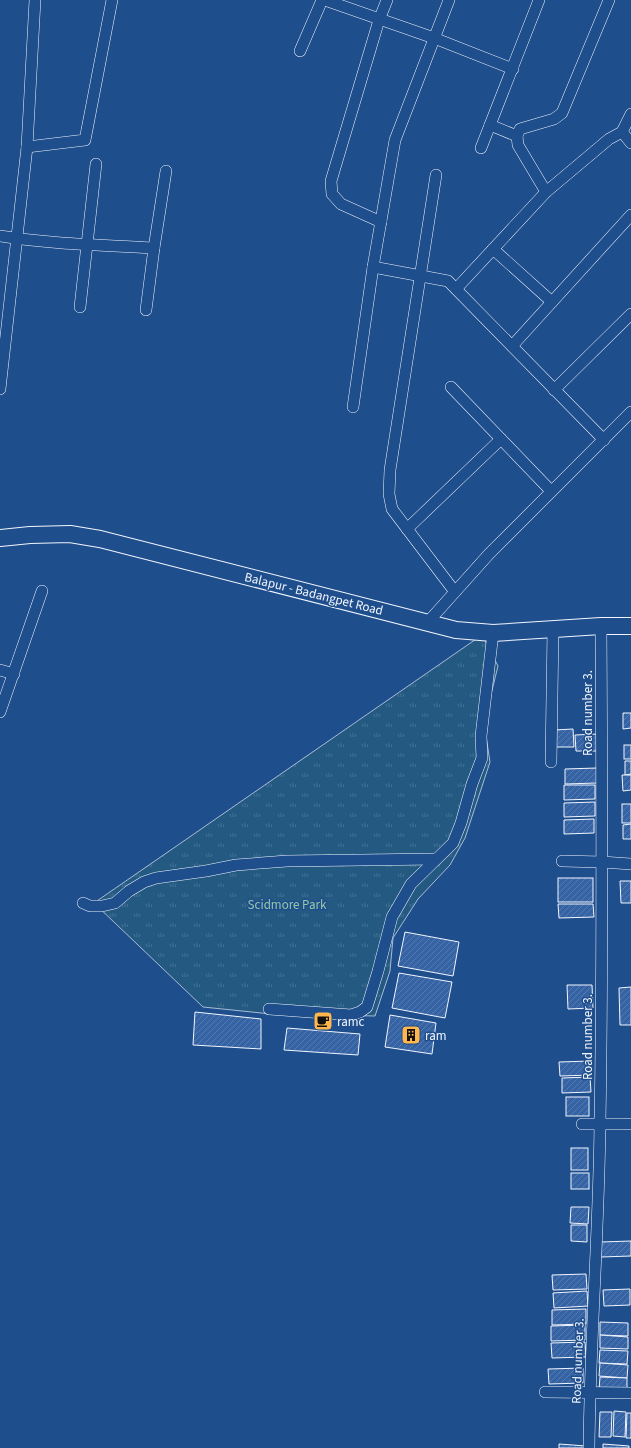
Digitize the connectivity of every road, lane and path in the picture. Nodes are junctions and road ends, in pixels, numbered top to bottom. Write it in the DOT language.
graph roads {
  1 [pos="35,0"];
  2 [pos="112,0"];
  3 [pos="322,0"];
  4 [pos="325,0"];
  5 [pos="387,0"];
  6 [pos="449,0"];
  7 [pos="539,0"];
  8 [pos="609,0"];
  9 [pos="379,20"];
  10 [pos="434,38"];
  11 [pos="300,51"];
  12 [pos="513,69"];
  13 [pos="631,114"];
  14 [pos="490,125"];
  15 [pos="622,132"];
  16 [pos="516,136"];
  17 [pos="631,143"];
  18 [pos="27,147"];
  19 [pos="481,148"];
  20 [pos="96,164"];
  21 [pos="166,171"];
  22 [pos="436,175"];
  23 [pos="546,192"];
  24 [pos="631,214"];
  25 [pos="381,222"];
  26 [pos="0,236"];
  27 [pos="17,238"];
  28 [pos="86,244"];
  29 [pos="154,248"];
  30 [pos="493,249"];
  31 [pos="373,267"];
  32 [pos="420,275"];
  33 [pos="456,289"];
  34 [pos="552,302"];
  35 [pos="80,307"];
  36 [pos="146,310"];
  37 [pos="631,314"];
  38 [pos="512,346"];
  39 [pos="451,388"];
  40 [pos="0,389"];
  41 [pos="554,390"];
  42 [pos="353,407"];
  43 [pos="631,412"];
  44 [pos="501,439"];
  45 [pos="604,440"];
  46 [pos="551,491"];
  47 [pos="407,529"];
  48 [pos="0,538"];
  49 [pos="42,591"];
  50 [pos="455,592"];
  51 [pos="428,622"];
  52 [pos="601,626"];
  53 [pos="631,626"];
  54 [pos="553,629"];
  55 [pos="494,633"];
  56 [pos="0,670"];
  57 [pos="14,674"];
  58 [pos="0,712"];
  59 [pos="551,762"];
  60 [pos="436,859"];
  61 [pos="562,861"];
  62 [pos="602,862"];
  63 [pos="631,864"];
  64 [pos="83,903"];
  65 [pos="269,1009"];
  66 [pos="582,1124"];
  67 [pos="600,1124"];
  68 [pos="631,1124"];
  69 [pos="545,1392"];
  70 [pos="589,1392"];
  71 [pos="631,1393"];
  72 [pos="589,1448"];
  1 -- 18 [label="street"];
  2 -- 18 [label="street"];
  3 -- 11 [label="street"];
  4 -- 9 [label="street"];
  5 -- 9 [label="street"];
  6 -- 10 [label="street"];
  7 -- 12 [label="street"];
  8 -- 16 [label="street"];
  9 -- 10 [label="street"];
  9 -- 25 [label="street"];
  10 -- 12 [label="street"];
  10 -- 25 [label="street"];
  12 -- 14 [label="street"];
  13 -- 15 [label="street"];
  14 -- 16 [label="street"];
  14 -- 19 [label="street"];
  15 -- 17 [label="street"];
  15 -- 23 [label="street"];
  16 -- 23 [label="street"];
  18 -- 27 [label="street"];
  20 -- 28 [label="street"];
  21 -- 29 [label="street"];
  22 -- 32 [label="street"];
  23 -- 30 [label="street"];
  24 -- 34 [label="street"];
  25 -- 31 [label="street"];
  26 -- 27 [label="street"];
  27 -- 28 [label="street"];
  27 -- 40 [label="street"];
  28 -- 29 [label="street"];
  28 -- 35 [label="street"];
  29 -- 36 [label="street"];
  30 -- 33 [label="street"];
  30 -- 34 [label="street"];
  31 -- 32 [label="street"];
  31 -- 42 [label="street"];
  32 -- 33 [label="street"];
  32 -- 47 [label="street"];
  33 -- 38 [label="street"];
  34 -- 38 [label="street"];
  37 -- 41 [label="street"];
  38 -- 41 [label="street"];
  39 -- 44 [label="street"];
  41 -- 45 [label="street"];
  43 -- 45 [label="street"];
  44 -- 46 [label="street"];
  44 -- 47 [label="street"];
  45 -- 46 [label="street"];
  46 -- 50 [label="street"];
  47 -- 50 [label="street"];
  48 -- 51 [label="street, Balapur - Badangpet Road"];
  49 -- 57 [label="street"];
  50 -- 51 [label="street"];
  51 -- 55 [label="street, Balapur - Badangpet Road"];
  52 -- 53 [label="street, Balapur - Badangpet Road"];
  52 -- 54 [label="street, Balapur - Badangpet Road"];
  52 -- 62 [label="street, Road number 3."];
  54 -- 55 [label="street, Balapur - Badangpet Road"];
  54 -- 59 [label="street"];
  55 -- 60 [label="street"];
  56 -- 57 [label="street"];
  57 -- 58 [label="street"];
  60 -- 64 [label="street"];
  60 -- 65 [label="street"];
  61 -- 62 [label="street"];
  62 -- 63 [label="street"];
  62 -- 67 [label="street, Road number 3."];
  66 -- 67 [label="street"];
  67 -- 68 [label="street"];
  67 -- 70 [label="street, Road number 3."];
  69 -- 70 [label="street"];
  70 -- 71 [label="street"];
  70 -- 72 [label="street, Road number 3."];
}
